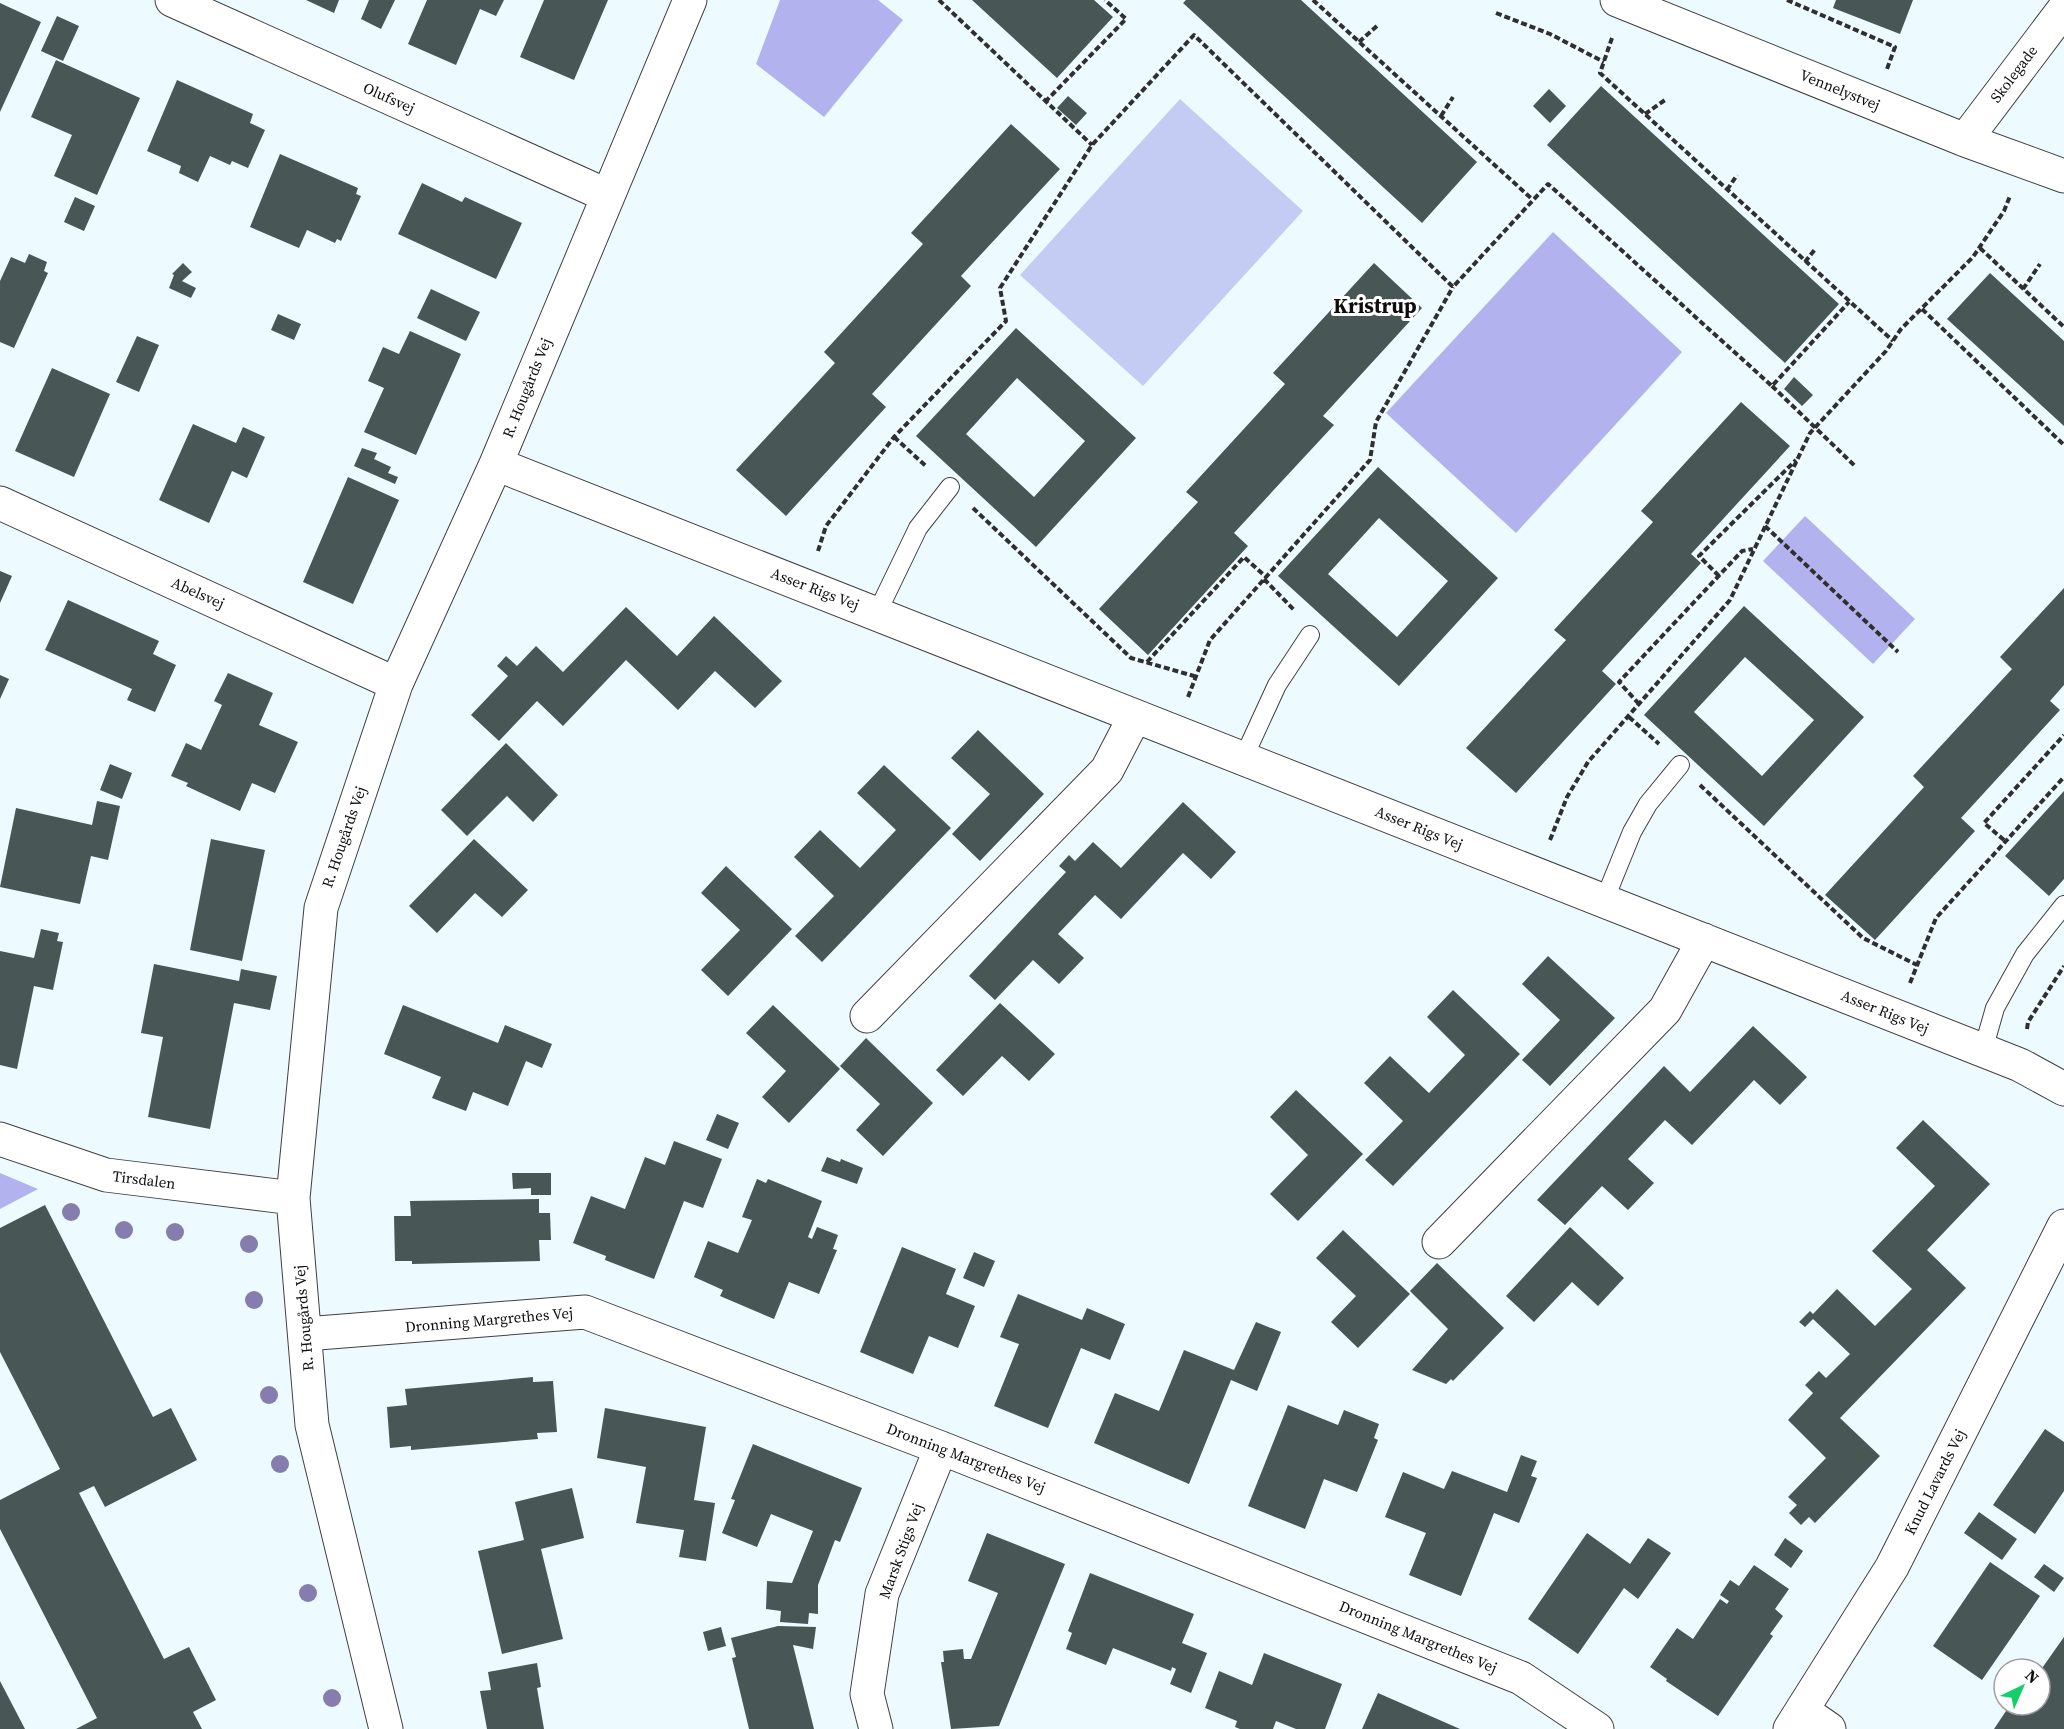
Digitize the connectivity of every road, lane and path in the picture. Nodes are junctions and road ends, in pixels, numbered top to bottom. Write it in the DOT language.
graph roads {
  1 [pos="172,0"];
  2 [pos="690,0"];
  3 [pos="939,0"];
  4 [pos="1105,0"];
  5 [pos="1313,0"];
  6 [pos="1787,0"];
  7 [pos="1621,2"];
  8 [pos="2064,9"];
  9 [pos="1496,13"];
  10 [pos="1378,25"];
  11 [pos="1359,42"];
  12 [pos="1604,62"];
  13 [pos="1453,97"];
  14 [pos="1665,100"];
  15 [pos="1045,102"];
  16 [pos="1874,104"];
  17 [pos="1645,114"];
  18 [pos="1440,116"];
  19 [pos="1965,140"];
  20 [pos="1092,146"];
  21 [pos="2023,161"];
  22 [pos="1737,175"];
  23 [pos="2064,176"];
  24 [pos="1727,190"];
  25 [pos="606,195"];
  26 [pos="1532,200"];
  27 [pos="1816,248"];
  28 [pos="1980,248"];
  29 [pos="1805,262"];
  30 [pos="2040,264"];
  31 [pos="1453,287"];
  32 [pos="2023,289"];
  33 [pos="1849,302"];
  34 [pos="1922,309"];
  35 [pos="2064,327"];
  36 [pos="1893,341"];
  37 [pos="1772,386"];
  38 [pos="1815,428"];
  39 [pos="894,437"];
  40 [pos="2064,445"];
  41 [pos="1798,458"];
  42 [pos="496,464"];
  43 [pos="1856,466"];
  44 [pos="950,487"];
  45 [pos="0,503"];
  46 [pos="1766,526"];
  47 [pos="1754,548"];
  48 [pos="1719,576"];
  49 [pos="1265,578"];
  50 [pos="805,585"];
  51 [pos="877,613"];
  52 [pos="1310,635"];
  53 [pos="1898,652"];
  54 [pos="1147,662"];
  55 [pos="1194,676"];
  56 [pos="396,684"];
  57 [pos="1188,698"];
  58 [pos="1639,704"];
  59 [pos="1135,716"];
  60 [pos="1628,717"];
  61 [pos="2064,735"];
  62 [pos="1243,759"];
  63 [pos="1680,765"];
  64 [pos="2064,777"];
  65 [pos="2004,840"];
  66 [pos="1550,841"];
  67 [pos="1604,901"];
  68 [pos="2064,905"];
  69 [pos="1704,940"];
  70 [pos="1917,965"];
  71 [pos="2064,966"];
  72 [pos="1911,981"];
  73 [pos="867,1016"];
  74 [pos="1983,1050"];
  75 [pos="2020,1065"];
  76 [pos="2064,1089"];
  77 [pos="0,1139"];
  78 [pos="293,1198"];
  79 [pos="2064,1226"];
  80 [pos="1439,1242"];
  81 [pos="306,1334"];
  82 [pos="941,1448"];
  83 [pos="1807,1723"];
  84 [pos="386,1729"];
  85 [pos="876,1729"];
  86 [pos="1597,1729"];
  1 -- 25 [label="street, Olufsvej"];
  2 -- 25 [label="street, R. Hougårds Vej"];
  3 -- 15 [label="path"];
  4 -- 15 [label="path"];
  5 -- 11 [label="path"];
  6 -- 16 [label="path"];
  7 -- 12 [label="path"];
  7 -- 16 [label="street, Vennelystvej"];
  8 -- 19 [label="street, Skolegade"];
  9 -- 12 [label="path"];
  10 -- 11 [label="path"];
  11 -- 18 [label="path"];
  12 -- 17 [label="path"];
  13 -- 18 [label="path"];
  14 -- 17 [label="path"];
  15 -- 20 [label="path"];
  16 -- 19 [label="street, Vennelystvej"];
  17 -- 24 [label="path"];
  18 -- 26 [label="path"];
  19 -- 21 [label="street, Vennelystvej"];
  20 -- 31 [label="path"];
  20 -- 39 [label="path"];
  21 -- 23 [label="street, Vennelystvej"];
  21 -- 28 [label="path"];
  22 -- 24 [label="path"];
  24 -- 29 [label="path"];
  25 -- 42 [label="street, R. Hougårds Vej"];
  26 -- 31 [label="path"];
  26 -- 37 [label="path"];
  27 -- 29 [label="path"];
  28 -- 32 [label="path"];
  28 -- 34 [label="path"];
  29 -- 33 [label="path"];
  30 -- 32 [label="path"];
  31 -- 49 [label="path"];
  32 -- 35 [label="path"];
  33 -- 36 [label="path"];
  33 -- 37 [label="path"];
  34 -- 36 [label="path"];
  34 -- 40 [label="path"];
  36 -- 38 [label="path"];
  37 -- 38 [label="path"];
  38 -- 41 [label="path"];
  38 -- 43 [label="path"];
  39 -- 44 [label="path"];
  39 -- 50 [label="path"];
  41 -- 46 [label="path"];
  41 -- 48 [label="path"];
  42 -- 50 [label="street, Asser Rigs Vej"];
  42 -- 56 [label="street, R. Hougårds Vej"];
  44 -- 51 [label="lane"];
  44 -- 54 [label="path"];
  45 -- 56 [label="street, Abelsvej"];
  46 -- 47 [label="path"];
  46 -- 53 [label="path"];
  47 -- 48 [label="path"];
  47 -- 58 [label="path"];
  48 -- 58 [label="path"];
  49 -- 52 [label="path"];
  49 -- 54 [label="path"];
  49 -- 55 [label="path"];
  50 -- 51 [label="street, Asser Rigs Vej"];
  51 -- 59 [label="street, Asser Rigs Vej"];
  52 -- 62 [label="lane"];
  54 -- 55 [label="path"];
  55 -- 57 [label="path"];
  56 -- 78 [label="street, R. Hougårds Vej"];
  58 -- 60 [label="path"];
  59 -- 62 [label="street, Asser Rigs Vej"];
  59 -- 73 [label="street"];
  60 -- 63 [label="path"];
  60 -- 66 [label="path"];
  61 -- 65 [label="path"];
  62 -- 67 [label="street, Asser Rigs Vej"];
  63 -- 67 [label="lane"];
  63 -- 70 [label="path"];
  64 -- 65 [label="path"];
  65 -- 70 [label="path"];
  67 -- 69 [label="street, Asser Rigs Vej"];
  68 -- 74 [label="lane"];
  69 -- 74 [label="street, Asser Rigs Vej"];
  69 -- 80 [label="street"];
  70 -- 72 [label="path"];
  71 -- 75 [label="path"];
  74 -- 75 [label="street, Asser Rigs Vej"];
  75 -- 76 [label="street, Asser Rigs Vej"];
  77 -- 78 [label="street, Tirsdalen"];
  78 -- 81 [label="street, R. Hougårds Vej"];
  79 -- 83 [label="street, Knud Lavards Vej"];
  81 -- 82 [label="street, Dronning Margrethes Vej"];
  81 -- 84 [label="street, R. Hougårds Vej"];
  82 -- 85 [label="street, Marsk Stigs Vej"];
  82 -- 86 [label="street, Dronning Margrethes Vej"];
}
